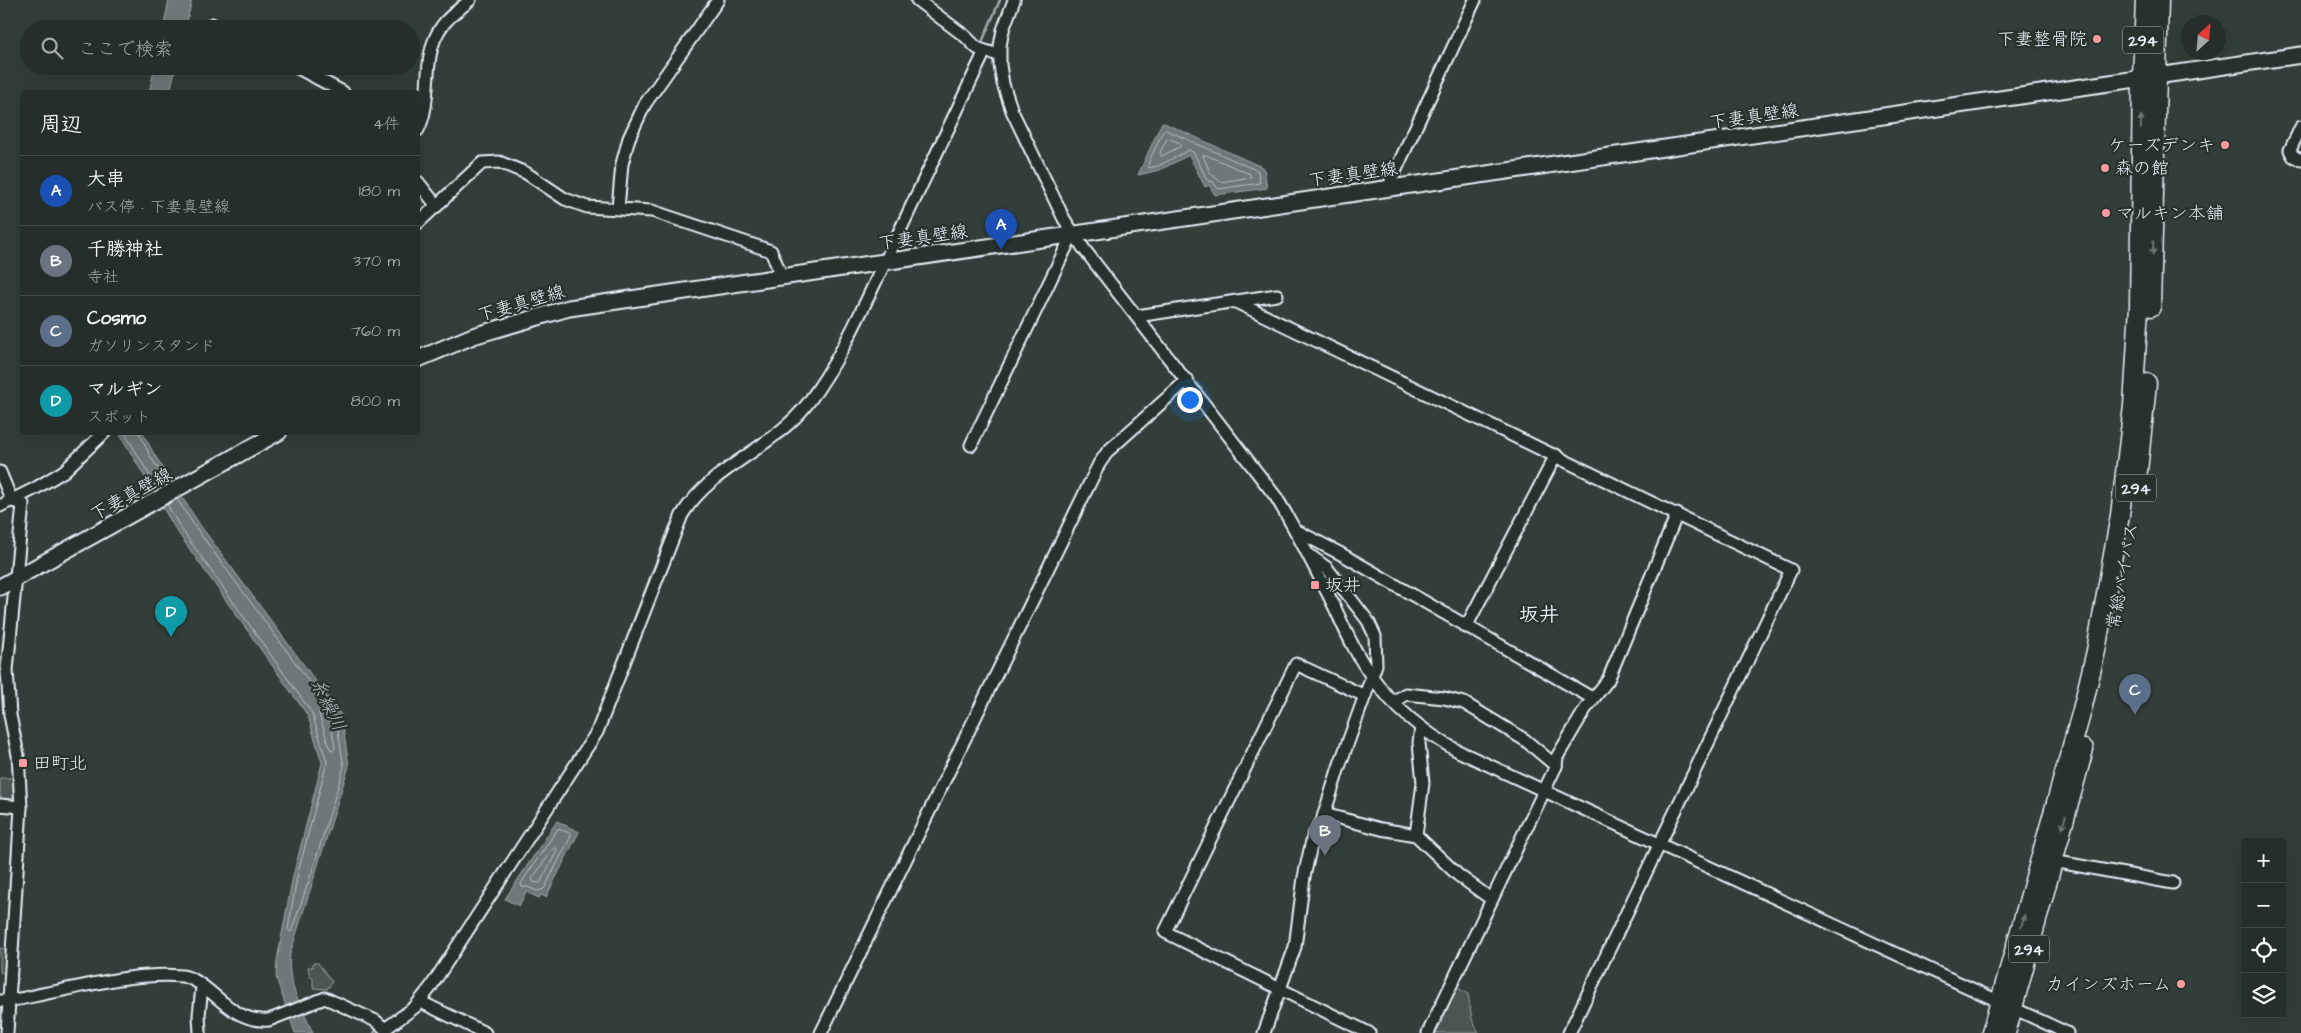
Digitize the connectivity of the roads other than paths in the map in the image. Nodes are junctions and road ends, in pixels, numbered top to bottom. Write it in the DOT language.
graph roads {
  1 [pos="470,0"];
  2 [pos="718,0"];
  3 [pos="917,0"];
  4 [pos="1014,0"];
  5 [pos="1475,0"];
  6 [pos="2145,0"];
  7 [pos="2159,0"];
  8 [pos="981,50"];
  9 [pos="1000,55"];
  10 [pos="2301,55"];
  11 [pos="311,75"];
  12 [pos="2150,78"];
  13 [pos="339,90"];
  14 [pos="420,126"];
  15 [pos="2301,128"];
  16 [pos="2301,160"];
  17 [pos="420,184"];
  18 [pos="1389,188"];
  19 [pos="438,206"];
  20 [pos="618,208"];
  21 [pos="420,221"];
  22 [pos="1073,234"];
  23 [pos="886,261"];
  24 [pos="782,277"];
  25 [pos="1277,295"];
  26 [pos="1236,302"];
  27 [pos="1137,316"];
  28 [pos="420,358"];
  29 [pos="1187,380"];
  30 [pos="102,435"];
  31 [pos="274,435"];
  32 [pos="972,445"];
  33 [pos="1556,455"];
  34 [pos="0,472"];
  35 [pos="12,501"];
  36 [pos="0,506"];
  37 [pos="1677,514"];
  38 [pos="1297,532"];
  39 [pos="1308,554"];
  40 [pos="14,580"];
  41 [pos="0,586"];
  42 [pos="1466,627"];
  43 [pos="1372,677"];
  44 [pos="1365,696"];
  45 [pos="1592,698"];
  46 [pos="1393,702"];
  47 [pos="5,715"];
  48 [pos="1421,728"];
  49 [pos="1556,766"];
  50 [pos="1546,791"];
  51 [pos="0,805"];
  52 [pos="21,807"];
  53 [pos="1324,814"];
  54 [pos="1416,835"];
  55 [pos="1660,846"];
  56 [pos="2053,861"];
  57 [pos="2173,883"];
  58 [pos="1492,899"];
  59 [pos="202,987"];
  60 [pos="1280,988"];
  61 [pos="5,1001"];
  62 [pos="421,1002"];
  63 [pos="2006,1004"];
  64 [pos="7,1033"];
  65 [pos="200,1033"];
  66 [pos="485,1033"];
  67 [pos="821,1033"];
  68 [pos="1264,1033"];
  69 [pos="1369,1033"];
  70 [pos="1428,1033"];
  71 [pos="1569,1033"];
  72 [pos="1991,1033"];
  73 [pos="2006,1033"];
  74 [pos="2067,1033"];
  1 -- 14 [label="street"];
  2 -- 20 [label="street"];
  3 -- 8 [label="street"];
  4 -- 9 [label="street"];
  5 -- 18 [label="street"];
  6 -- 12 [label="highway, 294"];
  7 -- 12 [label="highway, 294"];
  8 -- 9 [label="street"];
  8 -- 23 [label="street"];
  9 -- 22 [label="street"];
  10 -- 12 [label="main road, 下妻真壁線"];
  11 -- 13 [label="street"];
  12 -- 18 [label="main road, 下妻真壁線"];
  12 -- 56 [label="highway, 常総バイパス / 294, one-way"];
  63 -- 12 [label="highway, 常総バイパス / 294, one-way"];
  15 -- 16 [label="street"];
  17 -- 19 [label="street"];
  18 -- 22 [label="main road, 下妻真壁線"];
  19 -- 20 [label="street"];
  19 -- 21 [label="street"];
  20 -- 24 [label="street"];
  22 -- 23 [label="main road, 下妻真壁線"];
  22 -- 27 [label="street"];
  22 -- 32 [label="street"];
  23 -- 24 [label="main road, 下妻真壁線"];
  23 -- 62 [label="street"];
  24 -- 28 [label="main road, 下妻真壁線"];
  25 -- 26 [label="street"];
  26 -- 27 [label="street"];
  26 -- 33 [label="street"];
  27 -- 29 [label="street"];
  29 -- 38 [label="street"];
  29 -- 67 [label="street"];
  30 -- 35 [label="street"];
  31 -- 40 [label="main road, 下妻真壁線"];
  33 -- 37 [label="street"];
  33 -- 42 [label="street"];
  34 -- 35 [label="street"];
  35 -- 36 [label="street"];
  35 -- 40 [label="street"];
  37 -- 45 [label="street"];
  37 -- 55 [label="street"];
  38 -- 39 [label="street"];
  38 -- 42 [label="street"];
  39 -- 43 [label="street"];
  39 -- 43 [label="street"];
  40 -- 41 [label="main road, 下妻真壁線"];
  40 -- 47 [label="street"];
  42 -- 45 [label="street"];
  43 -- 44 [label="street"];
  43 -- 46 [label="street"];
  44 -- 53 [label="street"];
  44 -- 60 [label="street"];
  45 -- 49 [label="street"];
  46 -- 48 [label="street"];
  46 -- 49 [label="street"];
  47 -- 52 [label="street"];
  48 -- 50 [label="street"];
  48 -- 54 [label="street"];
  49 -- 50 [label="street"];
  50 -- 55 [label="street"];
  50 -- 58 [label="street"];
  51 -- 52 [label="street"];
  52 -- 61 [label="street"];
  53 -- 54 [label="street"];
  53 -- 60 [label="street"];
  54 -- 58 [label="street"];
  55 -- 63 [label="street"];
  55 -- 71 [label="street"];
  56 -- 57 [label="street"];
  56 -- 63 [label="highway, 常総バイパス / 294"];
  58 -- 70 [label="street"];
  59 -- 61 [label="street"];
  59 -- 62 [label="street"];
  59 -- 65 [label="street"];
  60 -- 68 [label="street"];
  60 -- 69 [label="street"];
  61 -- 64 [label="street"];
  62 -- 66 [label="street"];
  63 -- 72 [label="highway, 常総バイパス / 294"];
  63 -- 73 [label="highway, 常総バイパス / 294"];
  63 -- 74 [label="street"];
}
